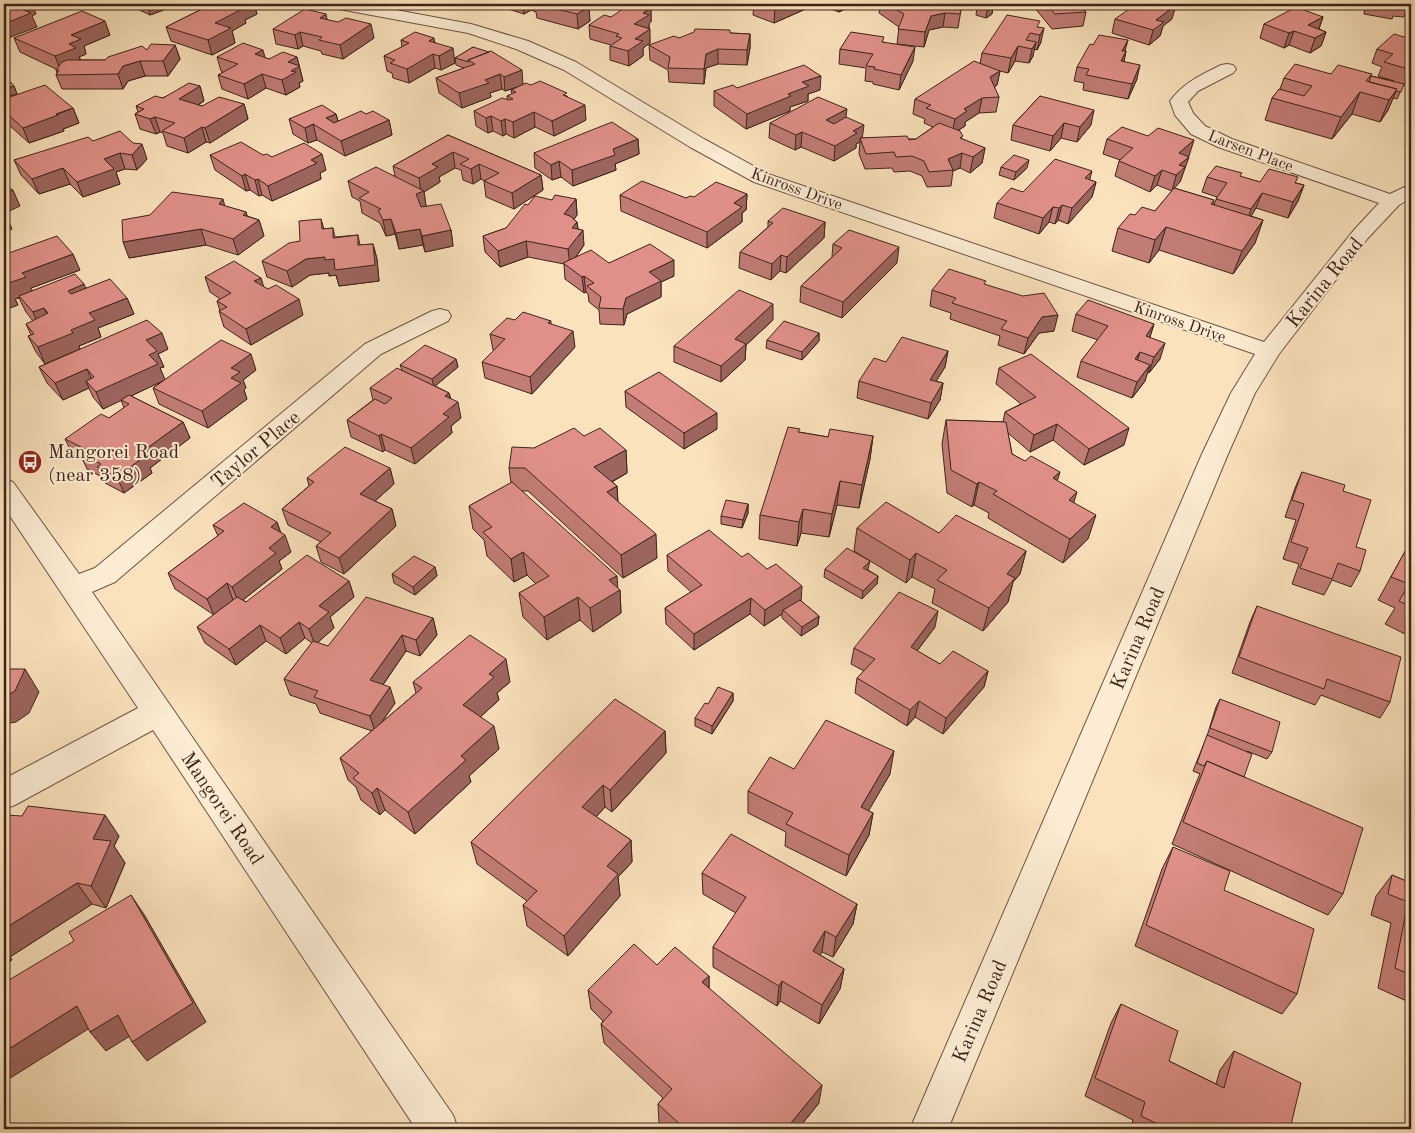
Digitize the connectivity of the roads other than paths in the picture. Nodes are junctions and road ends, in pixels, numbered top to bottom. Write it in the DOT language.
graph roads {
  1 [pos="339,4"];
  2 [pos="1227,69"];
  3 [pos="1402,195"];
  4 [pos="440,316"];
  5 [pos="1269,351"];
  6 [pos="4,488"];
  7 [pos="74,588"];
  8 [pos="158,712"];
  9 [pos="4,795"];
  10 [pos="439,1129"];
  11 [pos="929,1129"];
  1 -- 5 [label="street, Kinross Drive"];
  2 -- 3 [label="street, Larsen Place"];
  3 -- 5 [label="street, Karina Road"];
  4 -- 7 [label="street, Taylor Place"];
  5 -- 11 [label="street, Karina Road"];
  6 -- 7 [label="street, Mangorei Road"];
  7 -- 8 [label="street, Mangorei Road"];
  8 -- 9 [label="street"];
  8 -- 10 [label="street, Mangorei Road"];
}
